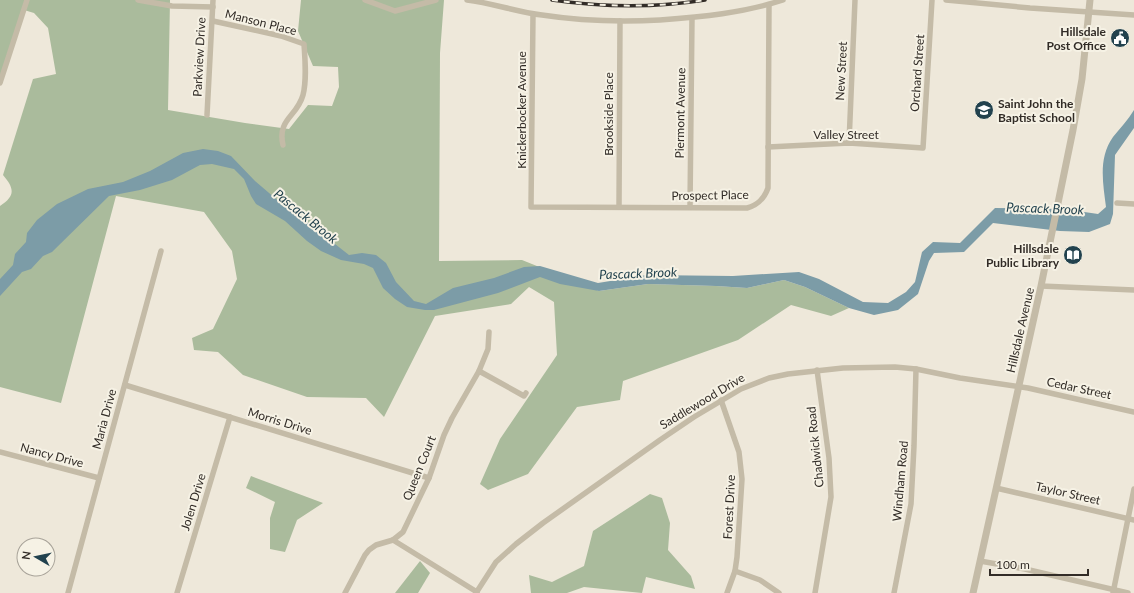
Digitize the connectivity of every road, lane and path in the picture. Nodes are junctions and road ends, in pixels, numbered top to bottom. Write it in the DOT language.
graph roads {
  1 [pos="27,0"];
  2 [pos="138,0"];
  3 [pos="213,0"];
  4 [pos="365,0"];
  5 [pos="436,0"];
  6 [pos="467,0"];
  7 [pos="783,0"];
  8 [pos="855,0"];
  9 [pos="932,0"];
  10 [pos="946,0"];
  11 [pos="1090,0"];
  12 [pos="1008,3"];
  13 [pos="769,5"];
  14 [pos="212,7"];
  15 [pos="1089,12"];
  16 [pos="532,14"];
  17 [pos="1134,15"];
  18 [pos="692,18"];
  19 [pos="212,21"];
  20 [pos="620,21"];
  21 [pos="0,83"];
  22 [pos="207,115"];
  23 [pos="849,143"];
  24 [pos="283,145"];
  25 [pos="768,147"];
  26 [pos="923,148"];
  27 [pos="1117,203"];
  28 [pos="1134,204"];
  29 [pos="531,207"];
  30 [pos="619,207"];
  31 [pos="690,207"];
  32 [pos="161,251"];
  33 [pos="1041,286"];
  34 [pos="1134,290"];
  35 [pos="489,332"];
  36 [pos="916,369"];
  37 [pos="817,370"];
  38 [pos="479,371"];
  39 [pos="125,385"];
  40 [pos="1018,387"];
  41 [pos="526,393"];
  42 [pos="721,400"];
  43 [pos="1134,412"];
  44 [pos="230,417"];
  45 [pos="0,452"];
  46 [pos="99,478"];
  47 [pos="429,478"];
  48 [pos="996,488"];
  49 [pos="1134,489"];
  50 [pos="1131,519"];
  51 [pos="393,540"];
  52 [pos="980,561"];
  53 [pos="734,571"];
  54 [pos="1113,591"];
  55 [pos="476,592"];
  56 [pos="68,593"];
  57 [pos="177,593"];
  58 [pos="345,593"];
  59 [pos="727,593"];
  60 [pos="779,593"];
  61 [pos="815,593"];
  62 [pos="894,593"];
  63 [pos="973,593"];
  64 [pos="1128,593"];
  1 -- 21 [label="street"];
  2 -- 14 [label="street"];
  3 -- 14 [label="street, Parkview Drive"];
  4 -- 5 [label="street"];
  6 -- 16 [label="street"];
  7 -- 13 [label="street"];
  8 -- 23 [label="street, New Street"];
  9 -- 26 [label="street, Orchard Street"];
  10 -- 12 [label="street"];
  11 -- 15 [label="street, Hillsdale Avenue"];
  12 -- 15 [label="street"];
  13 -- 18 [label="street"];
  13 -- 25 [label="street, Prospect Place"];
  14 -- 19 [label="street, Parkview Drive"];
  15 -- 17 [label="street"];
  15 -- 33 [label="street, Hillsdale Avenue"];
  16 -- 20 [label="street"];
  16 -- 29 [label="street, Knickerbocker Avenue"];
  18 -- 20 [label="street"];
  18 -- 31 [label="street, Piermont Avenue"];
  19 -- 22 [label="street, Parkview Drive"];
  19 -- 24 [label="street, Manson Place"];
  20 -- 30 [label="street, Brookside Place"];
  23 -- 25 [label="street, Valley Street"];
  23 -- 26 [label="street, Valley Street"];
  25 -- 31 [label="street, Prospect Place"];
  27 -- 28 [label="street"];
  29 -- 30 [label="street, Prospect Place"];
  30 -- 31 [label="street, Prospect Place"];
  32 -- 39 [label="street, Maria Drive"];
  33 -- 34 [label="street"];
  33 -- 40 [label="street, Hillsdale Avenue"];
  35 -- 38 [label="street, Queen Court"];
  36 -- 37 [label="street, Saddlewood Drive"];
  36 -- 40 [label="street, Saddlewood Drive"];
  36 -- 62 [label="street, Windham Road"];
  37 -- 42 [label="street, Saddlewood Drive"];
  37 -- 61 [label="street, Chadwick Road"];
  38 -- 41 [label="street"];
  38 -- 47 [label="street, Queen Court"];
  39 -- 44 [label="street, Morris Drive"];
  39 -- 46 [label="street, Maria Drive"];
  40 -- 43 [label="street, Cedar Street"];
  40 -- 48 [label="street, Hillsdale Avenue"];
  42 -- 53 [label="street, Forest Drive"];
  42 -- 55 [label="street, Saddlewood Drive"];
  44 -- 47 [label="street, Morris Drive"];
  44 -- 57 [label="street, Jolen Drive"];
  45 -- 46 [label="street, Nancy Drive"];
  46 -- 56 [label="street, Maria Drive"];
  47 -- 51 [label="street, Queen Court"];
  48 -- 50 [label="street, Taylor Street"];
  48 -- 52 [label="street, Hillsdale Avenue"];
  49 -- 50 [label="street"];
  50 -- 54 [label="street"];
  51 -- 55 [label="street"];
  51 -- 58 [label="street, Queen Court"];
  52 -- 54 [label="street"];
  52 -- 63 [label="street, Hillsdale Avenue"];
  53 -- 59 [label="street, Forest Drive"];
  53 -- 60 [label="street"];
  54 -- 64 [label="street"];
}
